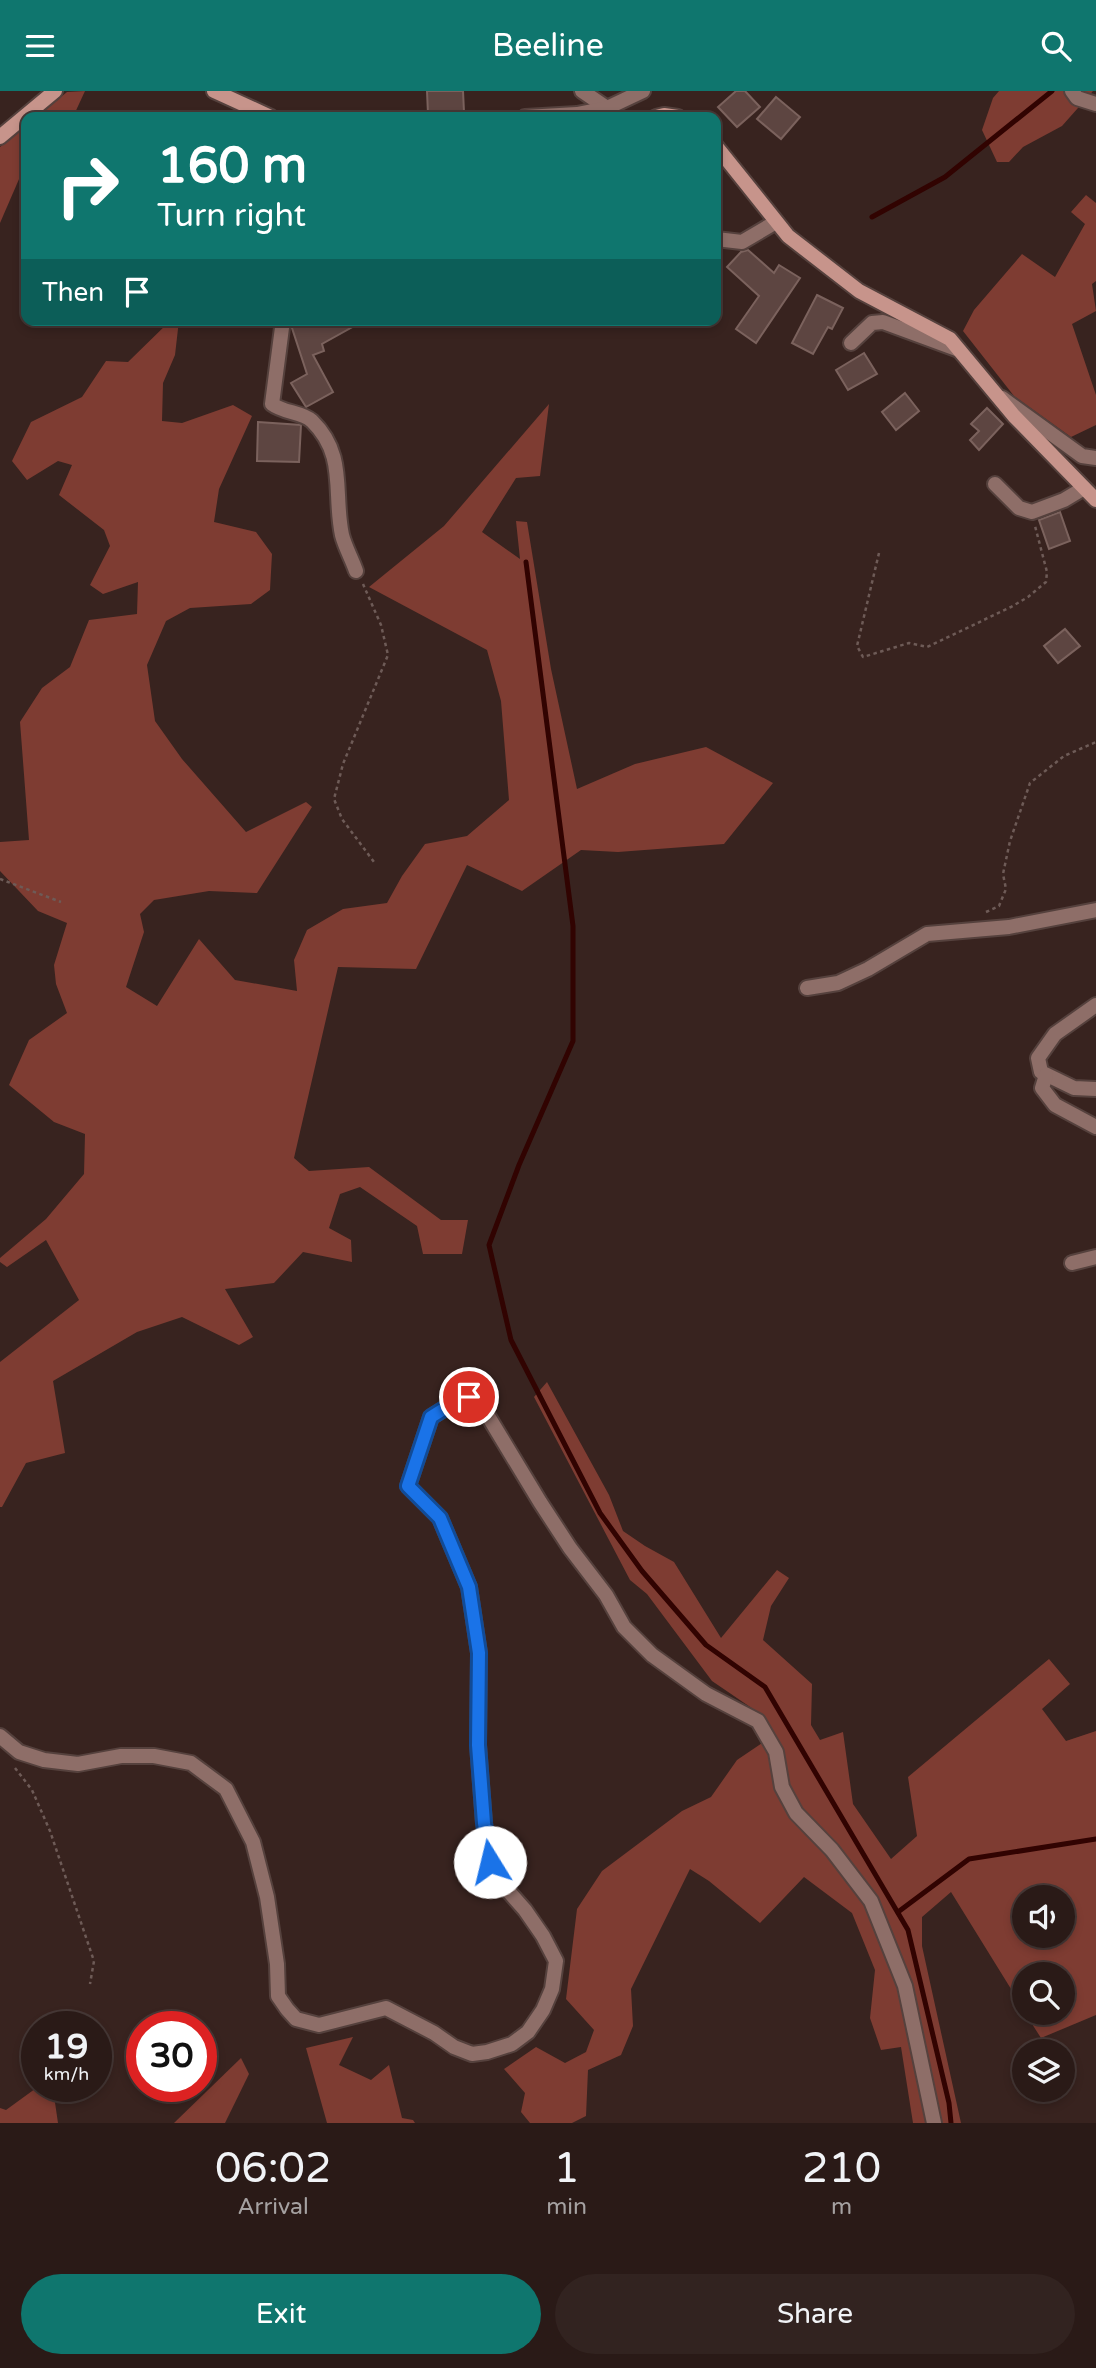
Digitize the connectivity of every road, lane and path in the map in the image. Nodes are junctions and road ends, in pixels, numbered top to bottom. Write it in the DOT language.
graph roads {
  1 [pos="55,91"];
  2 [pos="214,91"];
  3 [pos="582,91"];
  4 [pos="643,91"];
  5 [pos="1072,91"];
  6 [pos="1096,104"];
  7 [pos="607,108"];
  8 [pos="30,112"];
  9 [pos="260,112"];
  10 [pos="587,112"];
  11 [pos="21,119"];
  12 [pos="0,137"];
  13 [pos="721,152"];
  14 [pos="776,222"];
  15 [pos="721,240"];
  16 [pos="282,326"];
  17 [pos="850,344"];
  18 [pos="959,350"];
  19 [pos="993,391"];
  20 [pos="1096,458"];
  21 [pos="995,484"];
  22 [pos="1084,488"];
  23 [pos="1096,500"];
  24 [pos="1032,512"];
  25 [pos="879,554"];
  26 [pos="356,571"];
  27 [pos="1096,742"];
  28 [pos="374,862"];
  29 [pos="0,879"];
  30 [pos="61,902"];
  31 [pos="1096,911"];
  32 [pos="978,916"];
  33 [pos="807,988"];
  34 [pos="1096,1005"];
  35 [pos="1046,1075"];
  36 [pos="1096,1089"];
  37 [pos="1096,1127"];
  38 [pos="1096,1257"];
  39 [pos="1072,1263"];
  40 [pos="0,1736"];
  41 [pos="11,1763"];
  42 [pos="90,1984"];
  43 [pos="934,2123"];
  1 -- 8 [label="main road"];
  2 -- 9 [label="main road"];
  3 -- 7 [label="street"];
  4 -- 7 [label="street"];
  5 -- 6 [label="street"];
  7 -- 10 [label="street"];
  11 -- 12 [label="main road"];
  13 -- 14 [label="main road"];
  14 -- 15 [label="street"];
  14 -- 18 [label="main road"];
  16 -- 26 [label="street"];
  17 -- 18 [label="street"];
  18 -- 19 [label="main road"];
  19 -- 20 [label="street"];
  19 -- 22 [label="main road"];
  21 -- 24 [label="street"];
  22 -- 23 [label="main road"];
  22 -- 24 [label="street"];
  24 -- 25 [label="path"];
  26 -- 28 [label="path"];
  27 -- 32 [label="path"];
  29 -- 30 [label="path"];
  31 -- 33 [label="street"];
  34 -- 35 [label="street"];
  35 -- 36 [label="street"];
  35 -- 37 [label="street"];
  38 -- 39 [label="street"];
  40 -- 43 [label="street"];
  41 -- 42 [label="path"];
}
